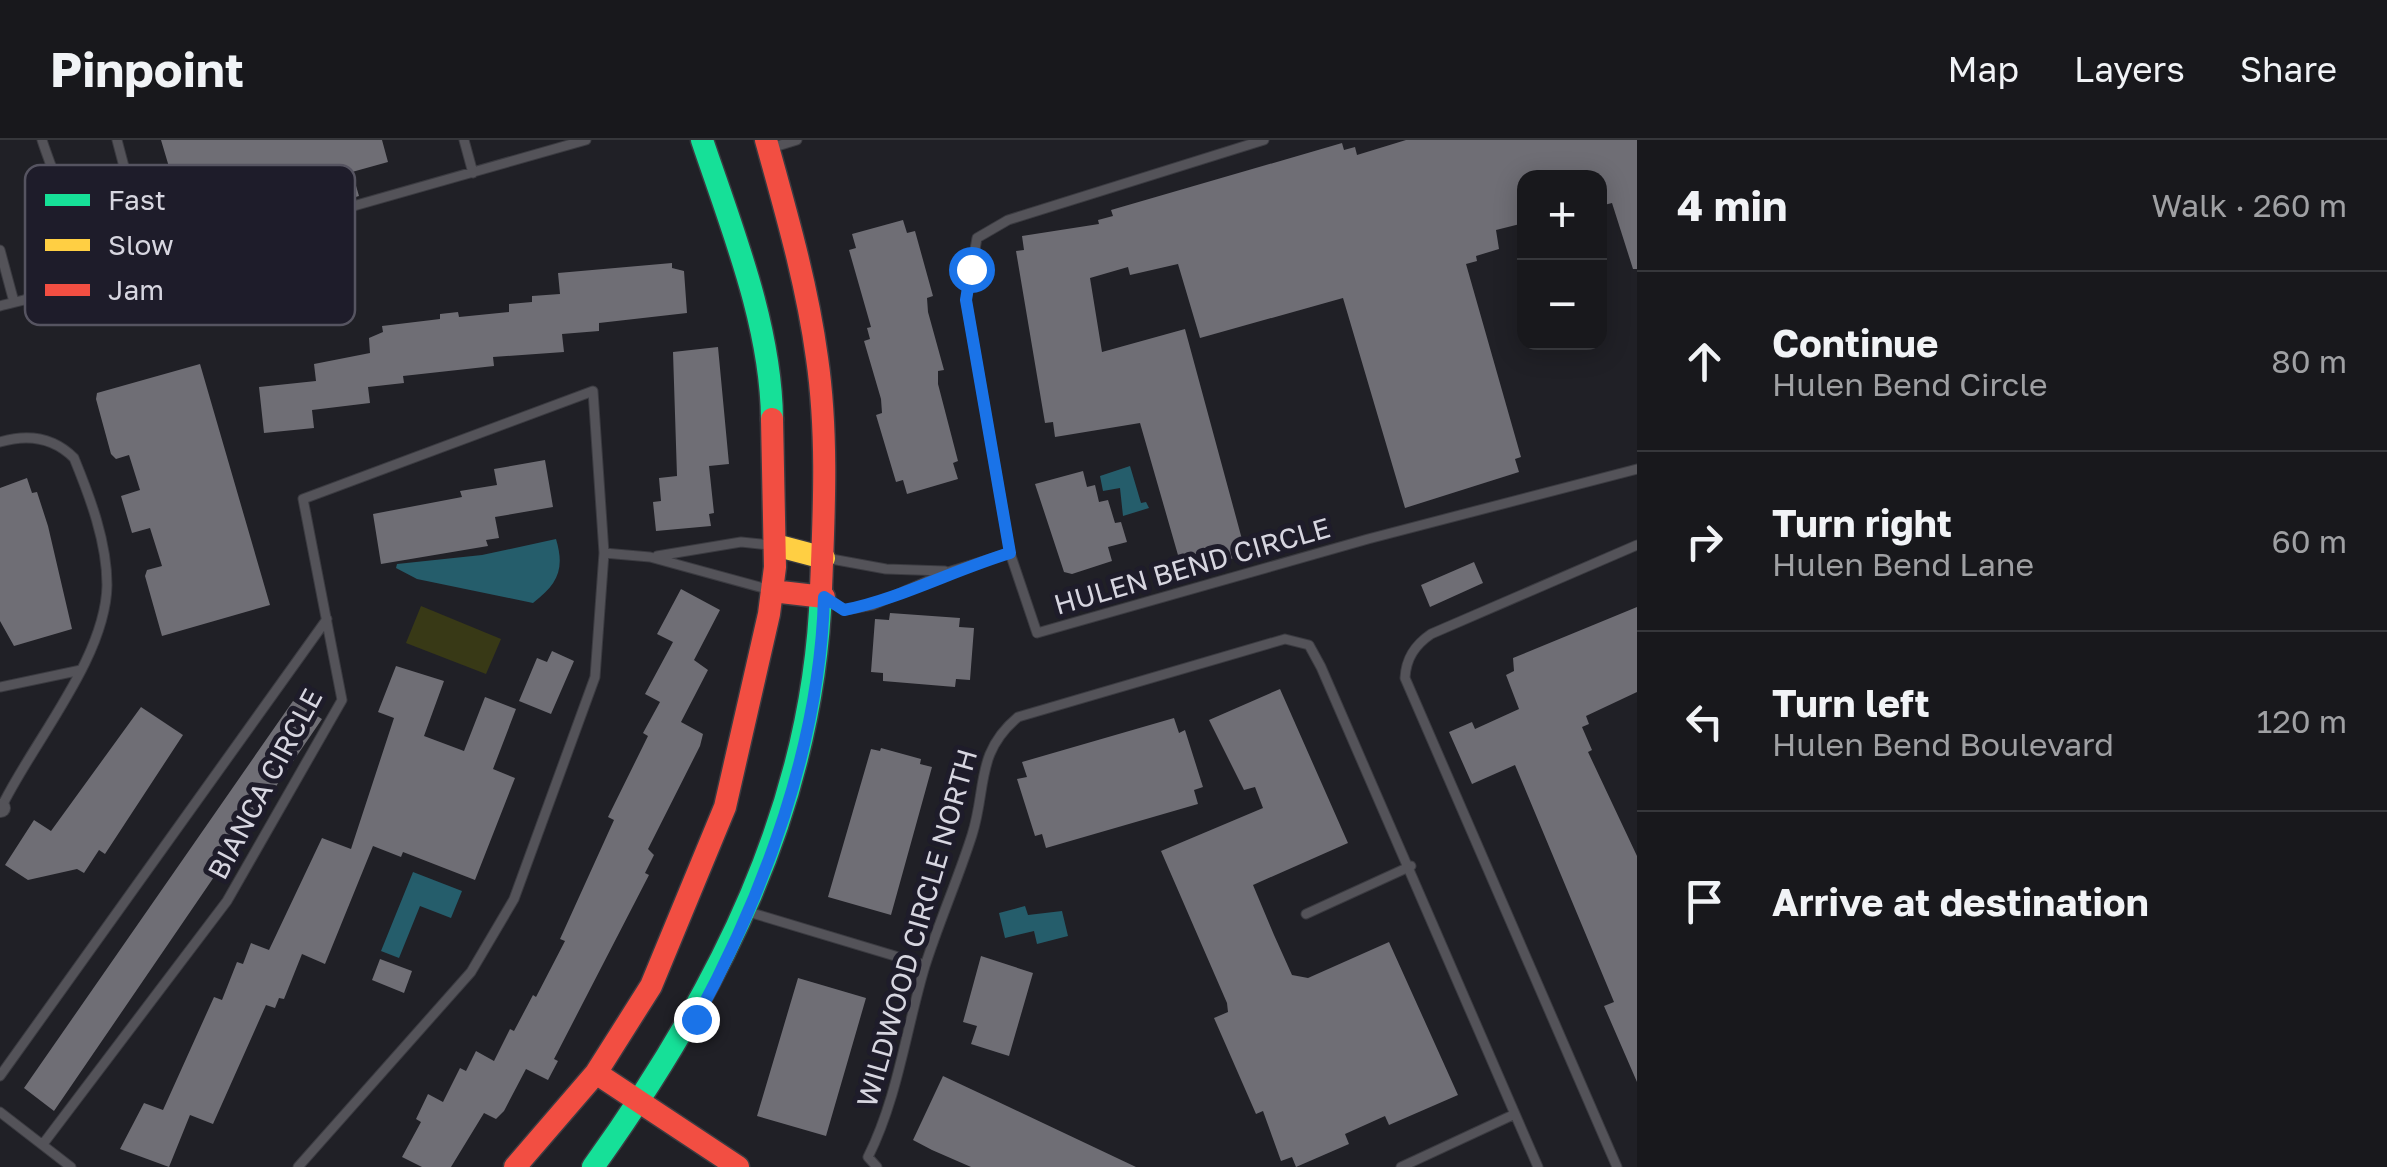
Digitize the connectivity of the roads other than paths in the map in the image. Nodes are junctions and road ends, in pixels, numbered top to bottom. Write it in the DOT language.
graph roads {
  1 [pos="42,140"];
  2 [pos="118,140"];
  3 [pos="464,140"];
  4 [pos="586,140"];
  5 [pos="702,140"];
  6 [pos="798,140"];
  7 [pos="1264,140"];
  8 [pos="548,145"];
  9 [pos="768,145"];
  10 [pos="50,165"];
  11 [pos="124,165"];
  12 [pos="473,174"];
  13 [pos="355,207"];
  14 [pos="0,250"];
  15 [pos="25,299"];
  16 [pos="14,302"];
  17 [pos="0,306"];
  18 [pos="0,442"];
  19 [pos="1637,469"];
  20 [pos="1637,545"];
  21 [pos="774,546"];
  22 [pos="604,553"];
  23 [pos="1010,553"];
  24 [pos="650,557"];
  25 [pos="824,558"];
  26 [pos="948,572"];
  27 [pos="772,591"];
  28 [pos="824,597"];
  29 [pos="326,619"];
  30 [pos="81,670"];
  31 [pos="0,687"];
  32 [pos="0,809"];
  33 [pos="1411,866"];
  34 [pos="750,912"];
  35 [pos="1306,914"];
  36 [pos="926,966"];
  37 [pos="596,1073"];
  38 [pos="0,1076"];
  39 [pos="642,1103"];
  40 [pos="0,1112"];
  41 [pos="1515,1114"];
  42 [pos="44,1144"];
  43 [pos="71,1167"];
  44 [pos="298,1167"];
  45 [pos="515,1167"];
  46 [pos="592,1167"];
  47 [pos="738,1167"];
  48 [pos="877,1167"];
  49 [pos="1402,1167"];
  50 [pos="1538,1167"];
  51 [pos="1617,1167"];
  1 -- 10 [label="lane"];
  2 -- 11 [label="lane"];
  3 -- 12 [label="lane"];
  4 -- 8 [label="lane"];
  5 -- 21 [label="street"];
  6 -- 9 [label="lane"];
  7 -- 23 [label="lane, HULEN BEND CIRCLE"];
  8 -- 12 [label="lane"];
  9 -- 25 [label="street"];
  12 -- 13 [label="lane"];
  14 -- 16 [label="lane"];
  15 -- 16 [label="lane"];
  16 -- 17 [label="lane"];
  18 -- 30 [label="lane"];
  19 -- 23 [label="lane, HULEN BEND CIRCLE"];
  20 -- 51 [label="lane"];
  21 -- 24 [label="lane"];
  21 -- 25 [label="street"];
  21 -- 27 [label="street"];
  22 -- 24 [label="lane"];
  22 -- 29 [label="lane, BIANCA CIRCLE"];
  22 -- 44 [label="lane, BIANCA CIRCLE"];
  23 -- 26 [label="lane"];
  24 -- 27 [label="lane"];
  25 -- 26 [label="lane"];
  25 -- 28 [label="street"];
  26 -- 28 [label="lane"];
  27 -- 28 [label="street"];
  27 -- 37 [label="street"];
  28 -- 34 [label="street"];
  29 -- 38 [label="lane"];
  29 -- 42 [label="lane, BIANCA CIRCLE"];
  30 -- 31 [label="lane"];
  30 -- 32 [label="lane"];
  33 -- 35 [label="lane"];
  33 -- 36 [label="lane, WILDWOOD CIRCLE NORTH"];
  33 -- 41 [label="lane"];
  34 -- 36 [label="lane"];
  34 -- 39 [label="street"];
  36 -- 48 [label="lane, WILDWOOD CIRCLE NORTH"];
  37 -- 39 [label="street"];
  37 -- 45 [label="street"];
  39 -- 46 [label="street"];
  39 -- 47 [label="street"];
  40 -- 42 [label="lane"];
  41 -- 49 [label="lane"];
  41 -- 50 [label="lane"];
  42 -- 43 [label="lane"];
}
